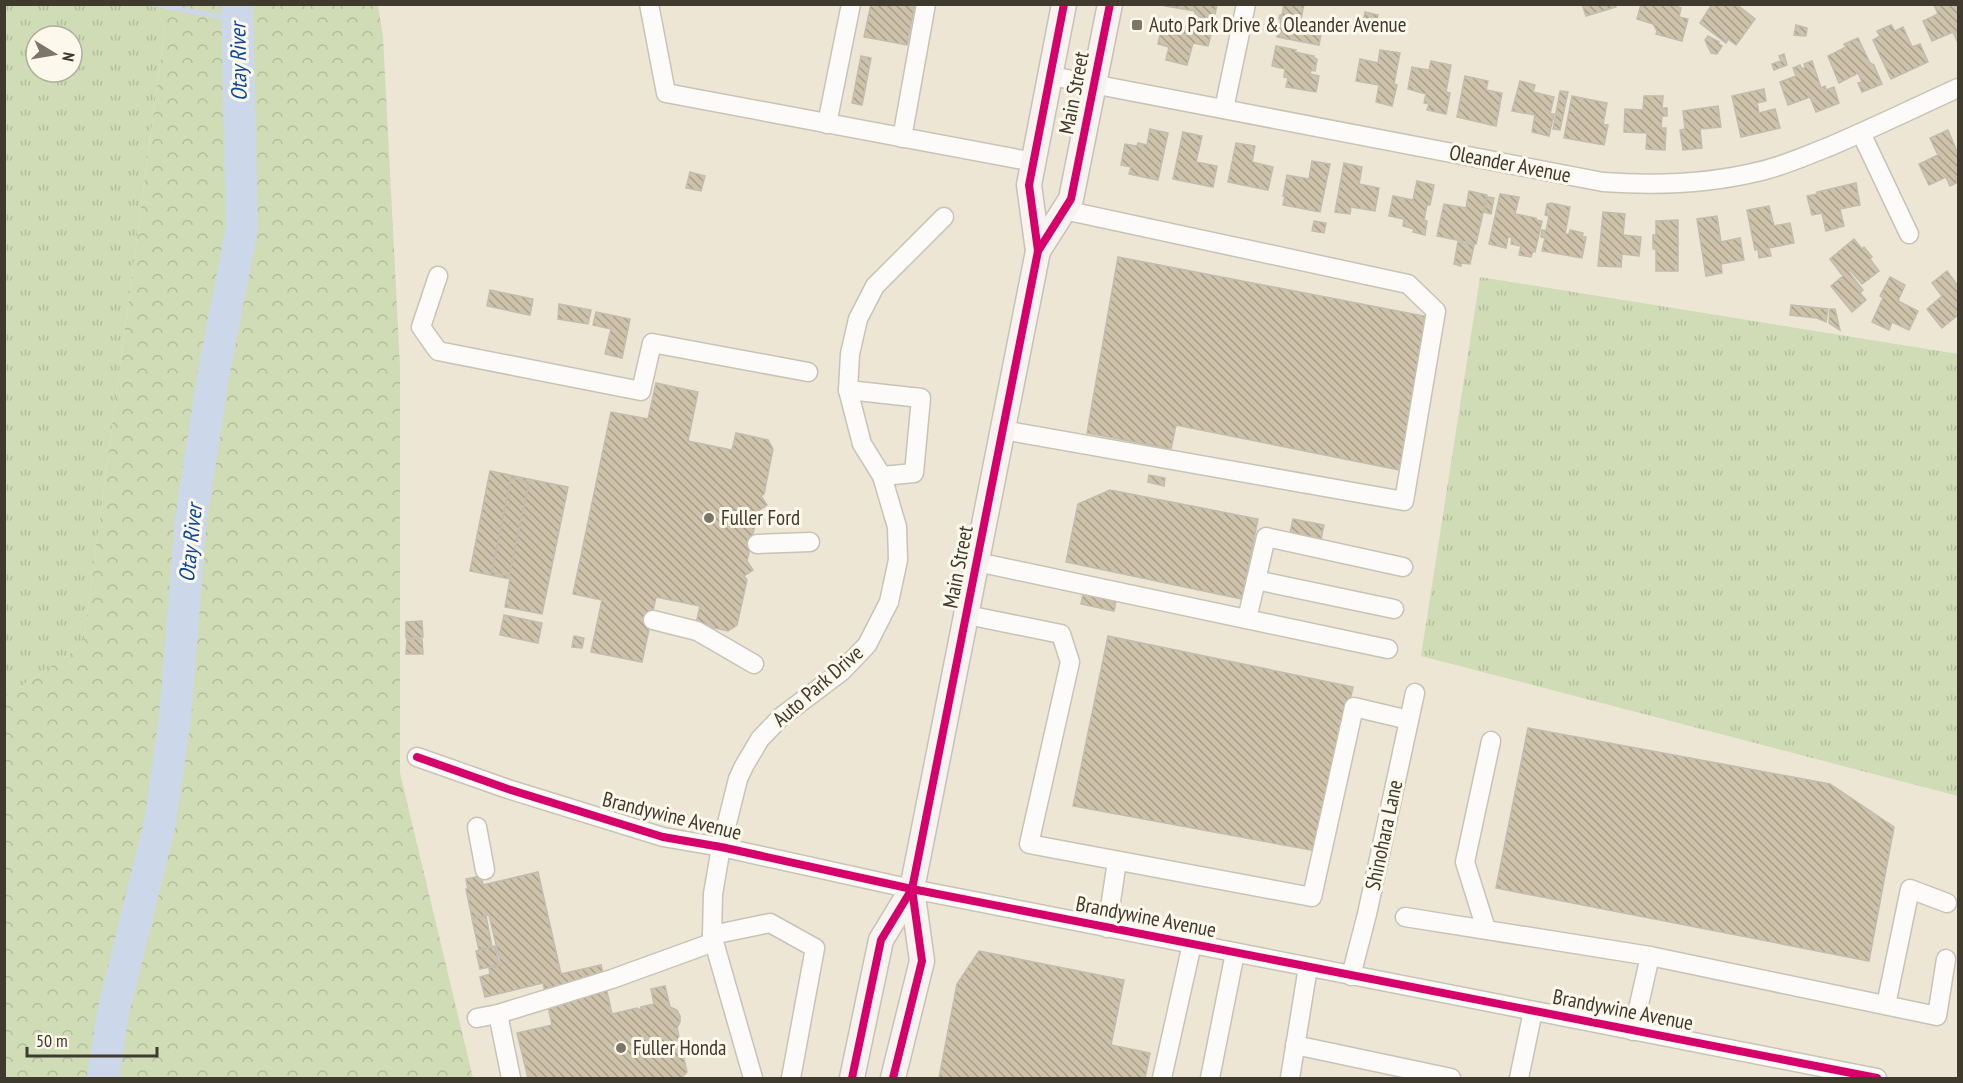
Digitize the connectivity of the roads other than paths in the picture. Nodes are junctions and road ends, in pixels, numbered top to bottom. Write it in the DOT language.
graph roads {
  1 [pos="649,4"];
  2 [pos="851,4"];
  3 [pos="926,4"];
  4 [pos="1064,4"];
  5 [pos="1110,4"];
  6 [pos="1246,4"];
  7 [pos="1051,76"];
  8 [pos="1094,84"];
  9 [pos="1959,88"];
  10 [pos="1224,109"];
  11 [pos="827,124"];
  12 [pos="1861,133"];
  13 [pos="902,138"];
  14 [pos="1034,162"];
  15 [pos="1064,210"];
  16 [pos="944,217"];
  17 [pos="1909,234"];
  18 [pos="1038,251"];
  19 [pos="438,276"];
  20 [pos="808,372"];
  21 [pos="848,390"];
  22 [pos="1003,429"];
  23 [pos="882,476"];
  24 [pos="810,542"];
  25 [pos="757,544"];
  26 [pos="977,562"];
  27 [pos="1403,567"];
  28 [pos="1256,580"];
  29 [pos="1394,609"];
  30 [pos="967,615"];
  31 [pos="653,620"];
  32 [pos="1247,620"];
  33 [pos="1388,649"];
  34 [pos="754,664"];
  35 [pos="1415,693"];
  36 [pos="1409,720"];
  37 [pos="1491,741"];
  38 [pos="417,757"];
  39 [pos="477,827"];
  40 [pos="721,847"];
  41 [pos="1117,861"];
  42 [pos="485,870"];
  43 [pos="912,889"];
  44 [pos="1947,903"];
  45 [pos="1405,917"];
  46 [pos="1107,928"];
  47 [pos="1486,929"];
  48 [pos="713,938"];
  49 [pos="1192,944"];
  50 [pos="1235,953"];
  51 [pos="1650,956"];
  52 [pos="1946,959"];
  53 [pos="1308,967"];
  54 [pos="1351,975"];
  55 [pos="1886,1005"];
  56 [pos="1533,1011"];
  57 [pos="498,1014"];
  58 [pos="477,1018"];
  59 [pos="1633,1031"];
  60 [pos="1295,1045"];
  61 [pos="1837,1075"];
  62 [pos="511,1078"];
  63 [pos="753,1078"];
  64 [pos="791,1078"];
  65 [pos="852,1078"];
  66 [pos="893,1078"];
  67 [pos="1162,1078"];
  68 [pos="1210,1078"];
  69 [pos="1290,1078"];
  70 [pos="1451,1078"];
  71 [pos="1519,1078"];
  72 [pos="1876,1078"];
  1 -- 11 [label="street"];
  2 -- 11 [label="street"];
  3 -- 13 [label="street"];
  4 -- 7 [label="main road, Main Street"];
  5 -- 8 [label="main road, Main Street"];
  6 -- 10 [label="street"];
  7 -- 8 [label="street, Oleander Avenue"];
  7 -- 14 [label="main road, Main Street"];
  8 -- 10 [label="street, Oleander Avenue"];
  8 -- 15 [label="main road, Main Street"];
  9 -- 12 [label="street, Oleander Avenue"];
  10 -- 12 [label="street, Oleander Avenue"];
  11 -- 13 [label="street"];
  12 -- 17 [label="street"];
  13 -- 14 [label="street"];
  14 -- 18 [label="main road, Main Street"];
  15 -- 18 [label="main road, Main Street"];
  15 -- 22 [label="street"];
  16 -- 21 [label="street, Auto Park Drive"];
  18 -- 22 [label="main road, Main Street"];
  19 -- 20 [label="street"];
  21 -- 23 [label="street, Auto Park Drive"];
  21 -- 23 [label="street"];
  22 -- 26 [label="main road, Main Street"];
  23 -- 40 [label="street, Auto Park Drive"];
  24 -- 25 [label="street"];
  26 -- 30 [label="main road, Main Street"];
  26 -- 32 [label="street"];
  27 -- 28 [label="street"];
  28 -- 29 [label="street"];
  28 -- 32 [label="street"];
  30 -- 41 [label="street"];
  30 -- 43 [label="main road, Main Street"];
  31 -- 34 [label="street"];
  32 -- 33 [label="street"];
  35 -- 36 [label="street, Shinohara Lane"];
  36 -- 41 [label="street"];
  36 -- 54 [label="street, Shinohara Lane"];
  37 -- 47 [label="street"];
  38 -- 40 [label="street, Brandywine Avenue"];
  39 -- 42 [label="street"];
  40 -- 43 [label="street, Brandywine Avenue"];
  40 -- 48 [label="street, Auto Park Drive"];
  41 -- 46 [label="street"];
  43 -- 46 [label="street, Brandywine Avenue"];
  43 -- 65 [label="main road, Main Street"];
  43 -- 66 [label="main road, Main Street"];
  44 -- 55 [label="street"];
  45 -- 47 [label="street"];
  46 -- 49 [label="street, Brandywine Avenue"];
  47 -- 51 [label="street"];
  48 -- 57 [label="street"];
  48 -- 63 [label="street, Auto Park Drive"];
  48 -- 64 [label="street"];
  49 -- 50 [label="street, Brandywine Avenue"];
  49 -- 67 [label="street"];
  50 -- 53 [label="street, Brandywine Avenue"];
  50 -- 68 [label="street"];
  51 -- 55 [label="street"];
  51 -- 59 [label="street"];
  52 -- 55 [label="street"];
  53 -- 54 [label="street, Brandywine Avenue"];
  53 -- 60 [label="street"];
  54 -- 56 [label="street, Brandywine Avenue"];
  56 -- 59 [label="street, Brandywine Avenue"];
  56 -- 71 [label="street"];
  57 -- 58 [label="street"];
  57 -- 62 [label="street"];
  59 -- 61 [label="street, Brandywine Avenue"];
  60 -- 69 [label="street"];
  60 -- 70 [label="street"];
  61 -- 72 [label="street, Brandywine Avenue"];
}
